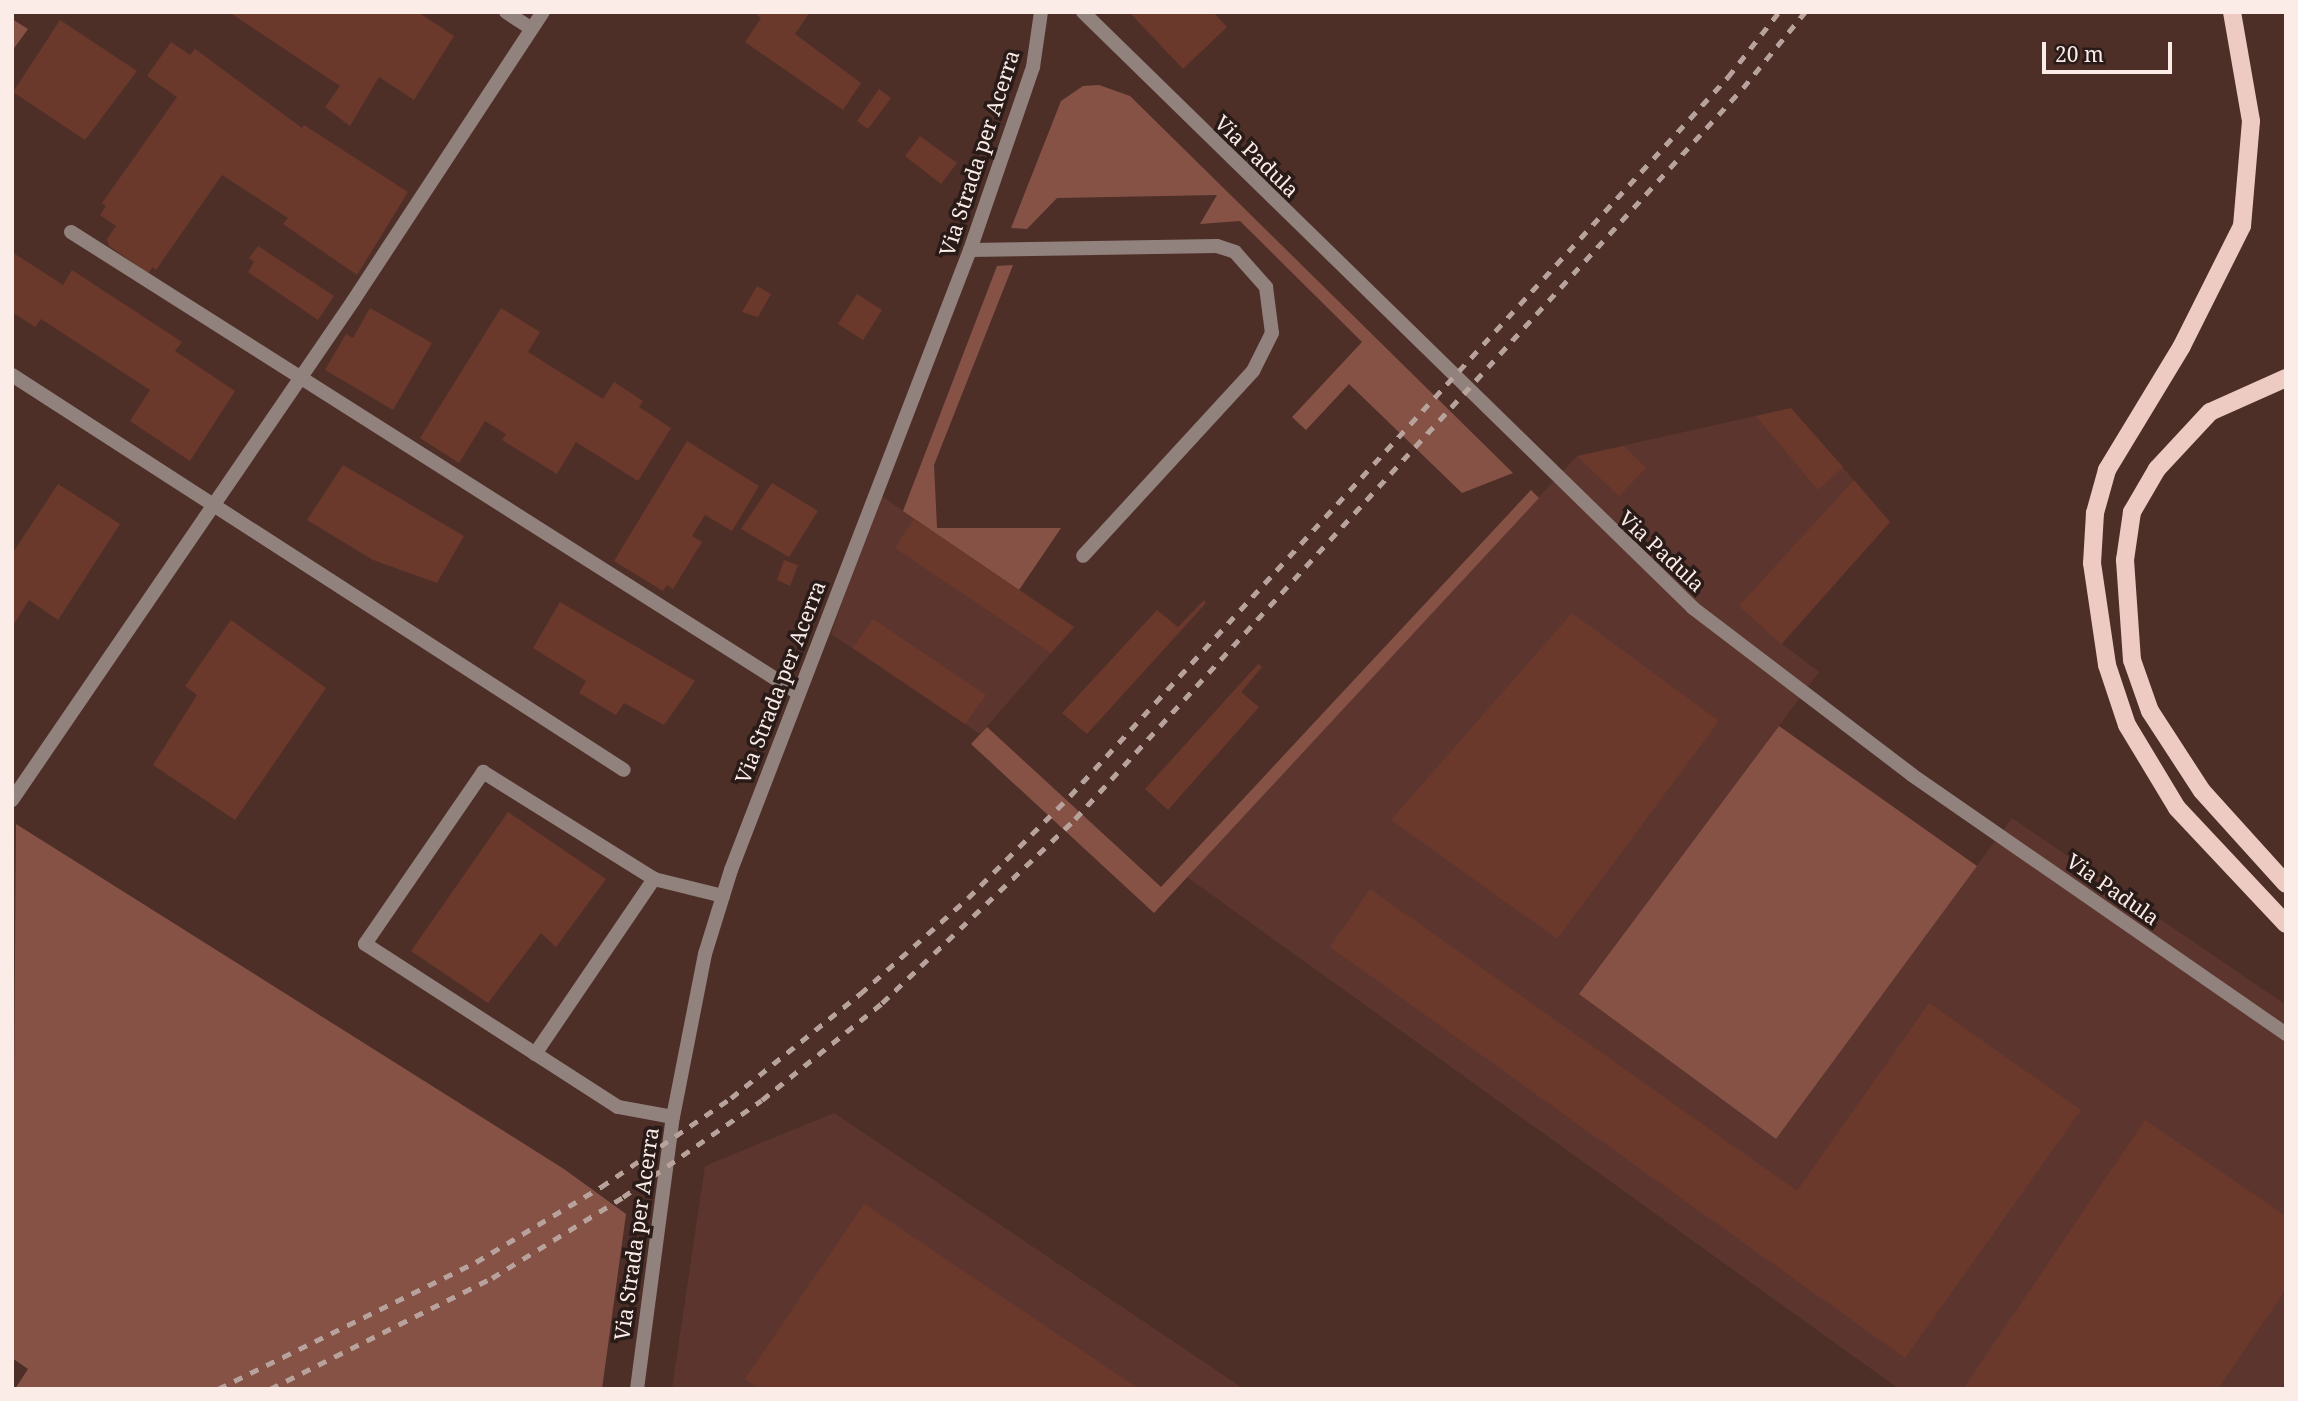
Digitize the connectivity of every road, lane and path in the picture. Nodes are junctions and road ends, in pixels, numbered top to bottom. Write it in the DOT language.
graph roads {
  1 [pos="506,12"];
  2 [pos="543,12"];
  3 [pos="1041,12"];
  4 [pos="1083,12"];
  5 [pos="2232,12"];
  6 [pos="530,28"];
  7 [pos="71,232"];
  8 [pos="970,250"];
  9 [pos="12,374"];
  10 [pos="302,377"];
  11 [pos="2286,378"];
  12 [pos="215,501"];
  13 [pos="1083,556"];
  14 [pos="798,693"];
  15 [pos="624,770"];
  16 [pos="12,800"];
  17 [pos="654,879"];
  18 [pos="2286,884"];
  19 [pos="723,896"];
  20 [pos="2286,924"];
  21 [pos="2286,1034"];
  22 [pos="536,1054"];
  23 [pos="673,1117"];
  24 [pos="637,1389"];
  1 -- 6 [label="street"];
  2 -- 6 [label="street"];
  3 -- 8 [label="street, Via Strada per Acerra"];
  4 -- 21 [label="street, Via Padula"];
  5 -- 20 [label="main road"];
  6 -- 10 [label="street"];
  7 -- 10 [label="street"];
  8 -- 13 [label="street"];
  8 -- 14 [label="street, Via Strada per Acerra"];
  9 -- 12 [label="street"];
  10 -- 12 [label="street"];
  10 -- 14 [label="street"];
  11 -- 18 [label="main road"];
  12 -- 15 [label="street"];
  12 -- 16 [label="street"];
  14 -- 19 [label="street, Via Strada per Acerra"];
  17 -- 19 [label="street"];
  17 -- 22 [label="street"];
  17 -- 22 [label="street"];
  19 -- 23 [label="street, Via Strada per Acerra"];
  22 -- 23 [label="street"];
  23 -- 24 [label="street, Via Strada per Acerra"];
}
